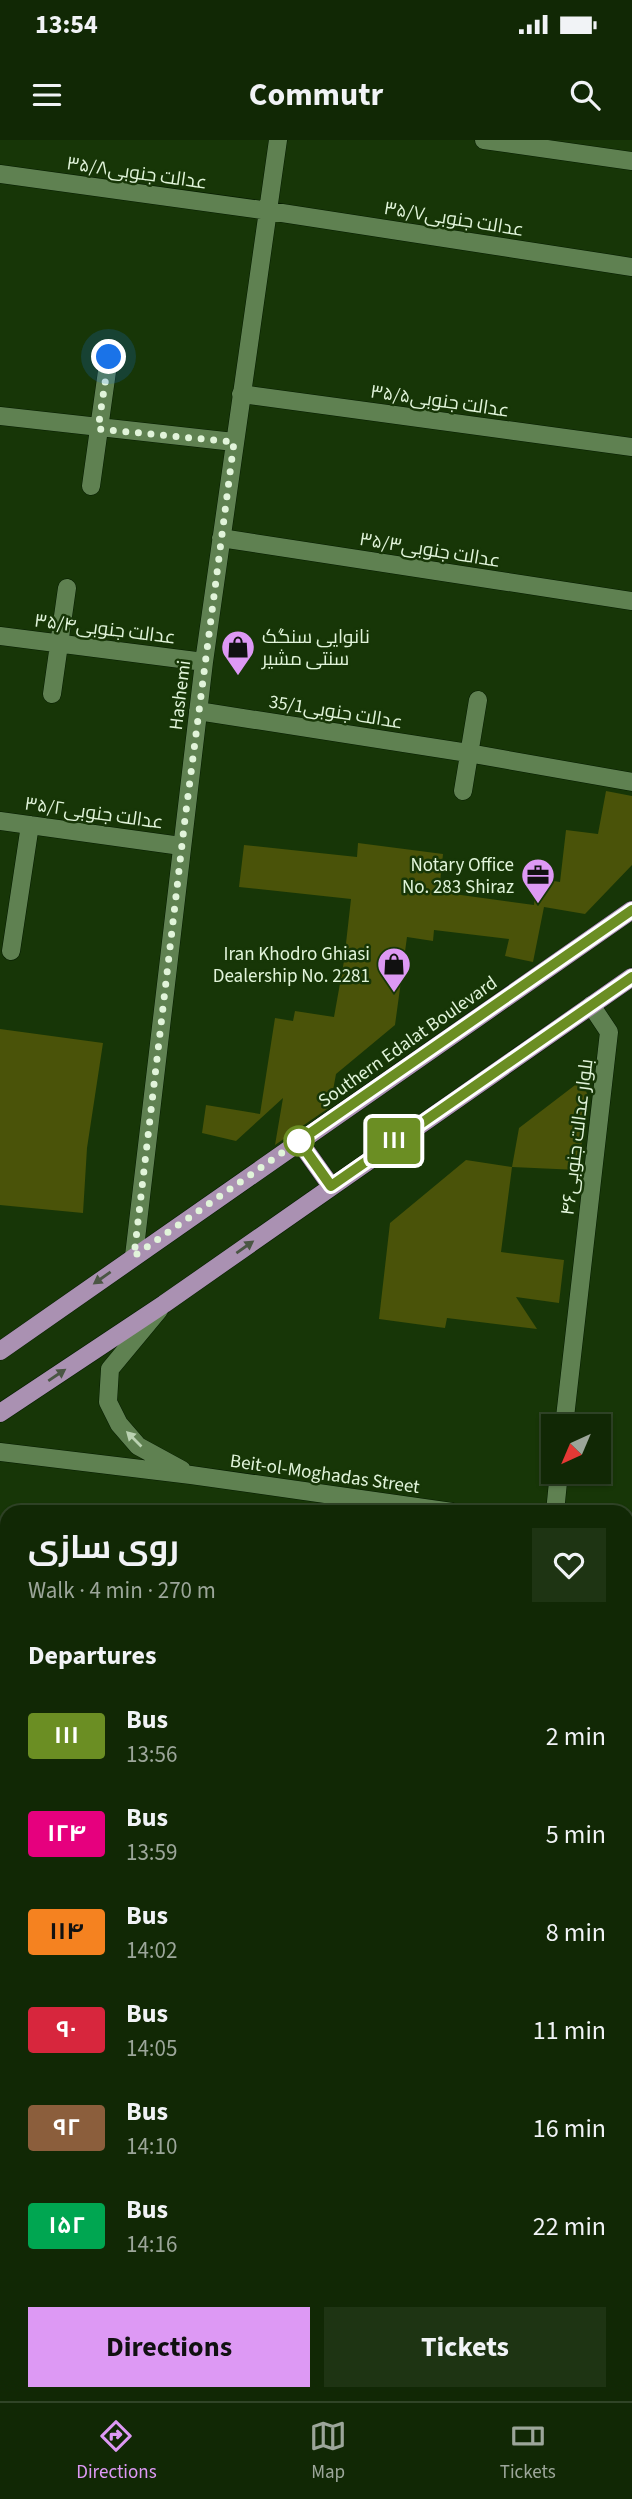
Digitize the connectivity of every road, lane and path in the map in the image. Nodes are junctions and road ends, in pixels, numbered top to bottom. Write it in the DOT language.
graph roads {
  1 [pos="278,140"];
  2 [pos="484,140"];
  3 [pos="632,161"];
  4 [pos="0,174"];
  5 [pos="269,211"];
  6 [pos="632,267"];
  7 [pos="109,357"];
  8 [pos="241,394"];
  9 [pos="0,416"];
  10 [pos="98,429"];
  11 [pos="234,442"];
  12 [pos="632,447"];
  13 [pos="91,486"];
  14 [pos="221,538"];
  15 [pos="67,587"];
  16 [pos="632,601"];
  17 [pos="0,636"];
  18 [pos="59,643"];
  19 [pos="204,662"];
  20 [pos="52,694"];
  21 [pos="478,700"];
  22 [pos="198,711"];
  23 [pos="468,753"];
  24 [pos="632,782"];
  25 [pos="463,791"];
  26 [pos="0,821"];
  27 [pos="30,825"];
  28 [pos="181,846"];
  29 [pos="632,910"];
  30 [pos="11,951"];
  31 [pos="632,977"];
  32 [pos="591,1005"];
  33 [pos="299,1141"];
  34 [pos="331,1186"];
  35 [pos="134,1256"];
  36 [pos="164,1304"];
  37 [pos="0,1351"];
  38 [pos="0,1413"];
  39 [pos="565,1414"];
  40 [pos="0,1452"];
  41 [pos="191,1475"];
  42 [pos="558,1484"];
  43 [pos="403,1505"];
  44 [pos="556,1505"];
  1 -- 5 [label="street, Hashemi"];
  2 -- 3 [label="street"];
  4 -- 5 [label="street, عدالت جنوبی۳۵/۸"];
  5 -- 6 [label="street, عدالت جنوبی۳۵/۷"];
  5 -- 8 [label="street, Hashemi"];
  7 -- 10 [label="street"];
  8 -- 11 [label="street, Hashemi"];
  8 -- 12 [label="street, عدالت جنوبی۳۵/۵"];
  9 -- 10 [label="street"];
  10 -- 11 [label="street"];
  10 -- 13 [label="street"];
  11 -- 14 [label="street, Hashemi"];
  14 -- 16 [label="street, عدالت جنوبی۳۵/۳"];
  14 -- 19 [label="street, Hashemi"];
  15 -- 18 [label="street"];
  17 -- 18 [label="street, عدالت جنوبی۳۵/۴"];
  18 -- 19 [label="street, عدالت جنوبی۳۵/۴"];
  18 -- 20 [label="street"];
  19 -- 22 [label="street, Hashemi"];
  21 -- 23 [label="street"];
  22 -- 23 [label="street, 35/1عدالت جنوبی"];
  22 -- 28 [label="street, Hashemi"];
  23 -- 24 [label="street, 35/1عدالت جنوبی"];
  23 -- 25 [label="street"];
  26 -- 27 [label="street, عدالت جنوبی۳۵/۲"];
  27 -- 28 [label="street, عدالت جنوبی۳۵/۲"];
  27 -- 30 [label="street"];
  28 -- 35 [label="street, Hashemi"];
  29 -- 33 [label="main road, Southern Edalat Boulevard"];
  31 -- 32 [label="main road"];
  32 -- 34 [label="main road"];
  32 -- 39 [label="street, بلوار عدالت جنوبی۴۶"];
  33 -- 34 [label="main road"];
  33 -- 35 [label="main road, Southern Edalat Boulevard"];
  36 -- 34 [label="main road, one-way"];
  35 -- 37 [label="main road, Southern Edalat Boulevard, one-way"];
  38 -- 36 [label="main road, one-way"];
  41 -- 36 [label="street, one-way"];
  40 -- 41 [label="street, Beit-ol-Moghadas Street"];
  41 -- 43 [label="street, Beit-ol-Moghadas Street"];
  42 -- 44 [label="street"];
}
